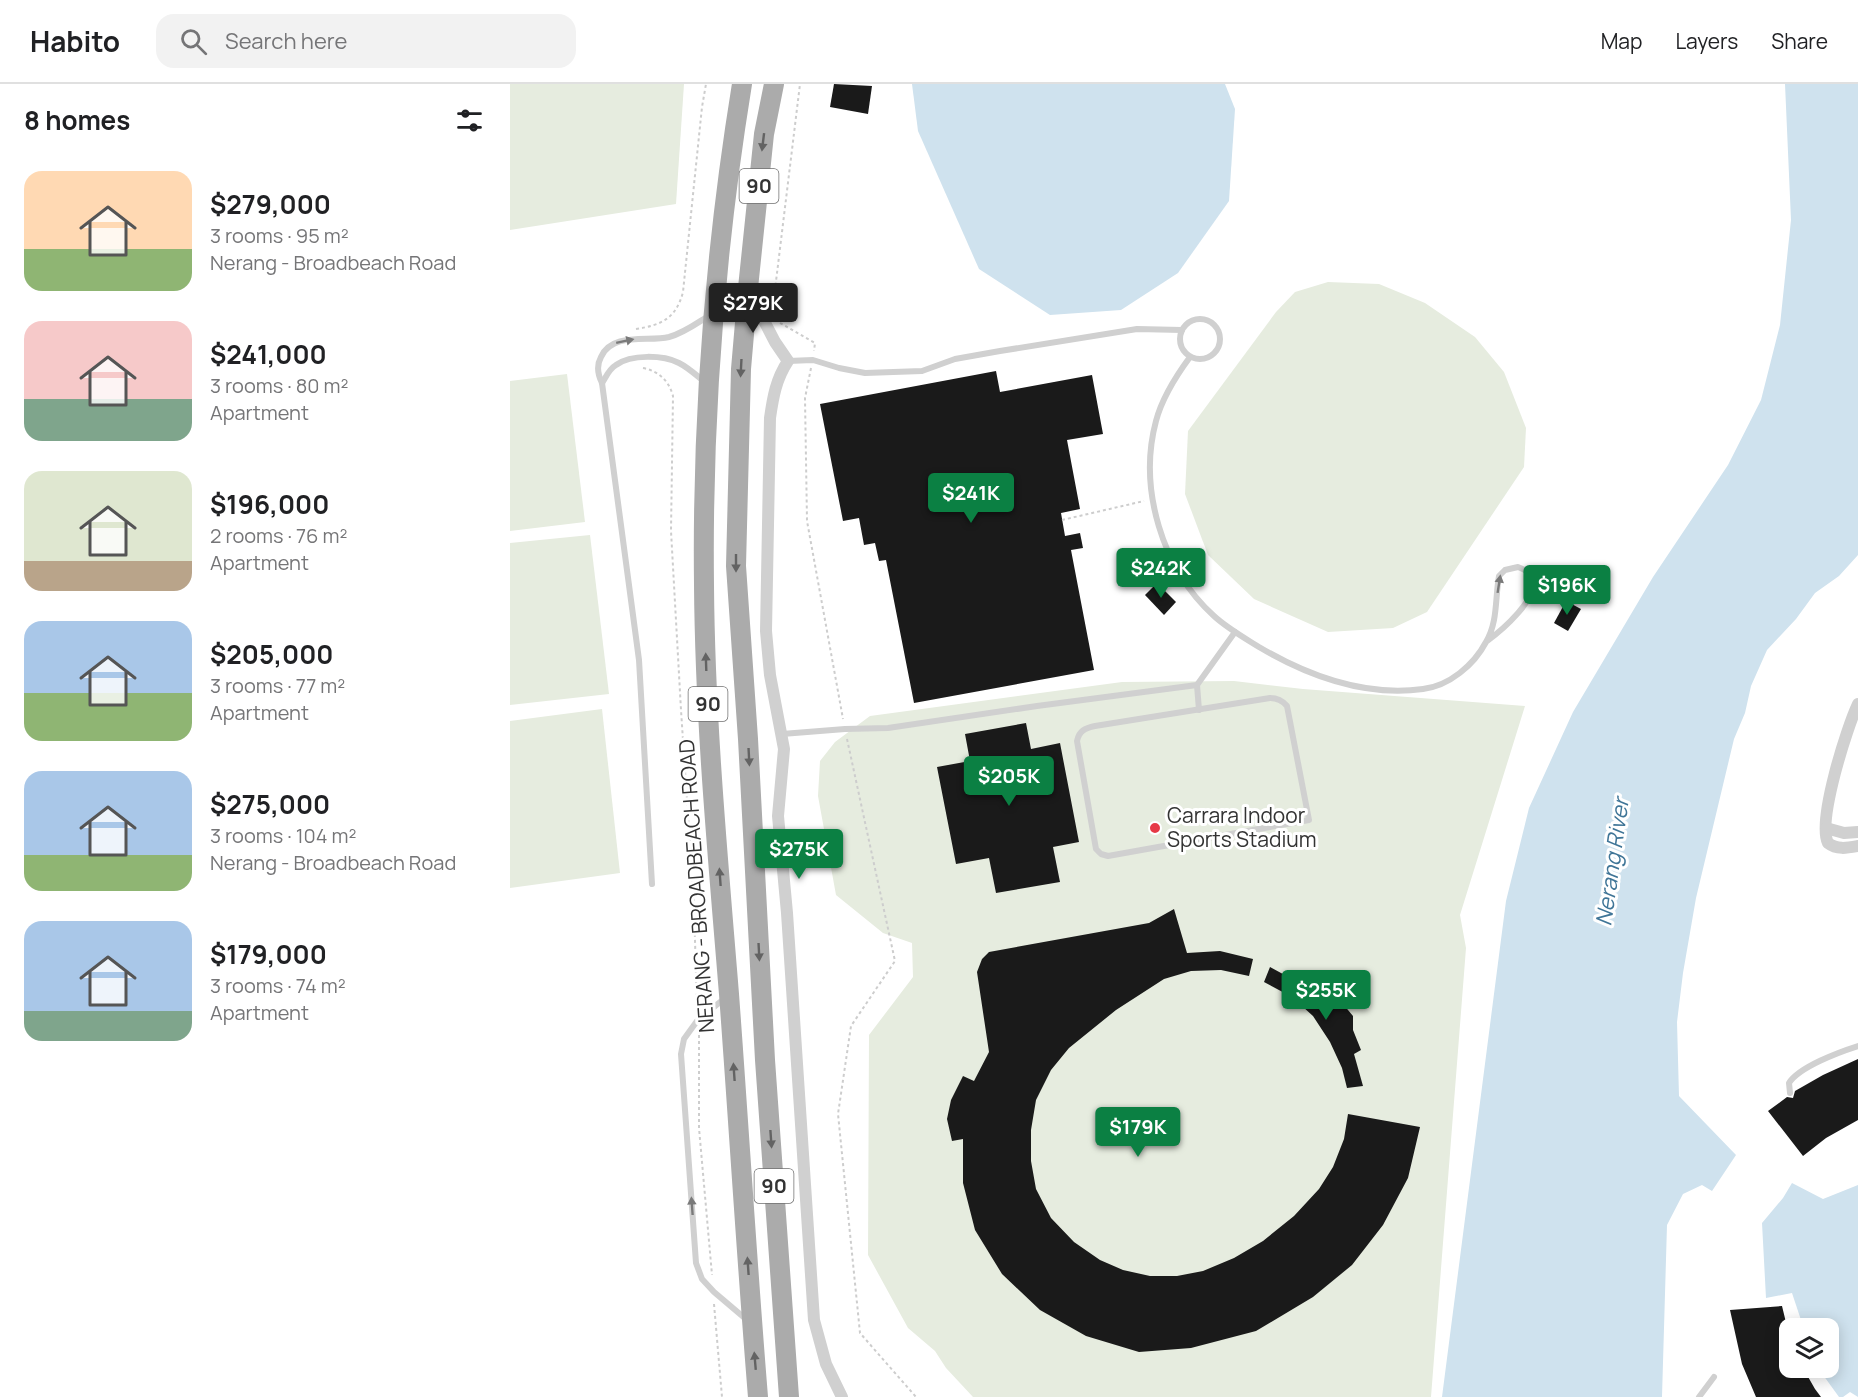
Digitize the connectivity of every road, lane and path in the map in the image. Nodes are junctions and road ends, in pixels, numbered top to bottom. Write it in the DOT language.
graph roads {
  1 [pos="706,84"];
  2 [pos="742,84"];
  3 [pos="774,84"];
  4 [pos="800,84"];
  5 [pos="747,288"];
  6 [pos="713,313"];
  7 [pos="629,330"];
  8 [pos="1182,330"];
  9 [pos="1190,357"];
  10 [pos="813,360"];
  11 [pos="788,361"];
  12 [pos="641,367"];
  13 [pos="602,383"];
  14 [pos="708,385"];
  15 [pos="1153,498"];
  16 [pos="1062,520"];
  17 [pos="1235,632"];
  18 [pos="1487,641"];
  19 [pos="1197,685"];
  20 [pos="1858,704"];
  21 [pos="1199,710"];
  22 [pos="845,729"];
  23 [pos="782,734"];
  24 [pos="1826,828"];
  25 [pos="1858,832"];
  26 [pos="1858,846"];
  27 [pos="652,884"];
  28 [pos="729,996"];
  29 [pos="697,1021"];
  30 [pos="1858,1046"];
  31 [pos="1790,1093"];
  32 [pos="714,1292"];
  33 [pos="752,1325"];
  34 [pos="1714,1377"];
  35 [pos="722,1397"];
  36 [pos="758,1397"];
  37 [pos="789,1397"];
  38 [pos="842,1397"];
  39 [pos="916,1397"];
  40 [pos="1700,1397"];
  1 -- 7 [label="path"];
  2 -- 6 [label="main road, NERANG - BROADBEACH ROAD / 90"];
  3 -- 5 [label="main road, 90, one-way"];
  4 -- 10 [label="path"];
  5 -- 11 [label="street"];
  5 -- 37 [label="main road, 90, one-way"];
  13 -- 6 [label="lane, one-way"];
  6 -- 14 [label="main road, NERANG - BROADBEACH ROAD / 90"];
  8 -- 9 [label="lane"];
  8 -- 9 [label="lane"];
  8 -- 10 [label="lane"];
  9 -- 15 [label="lane"];
  10 -- 11 [label="lane"];
  10 -- 22 [label="path"];
  11 -- 23 [label="street"];
  12 -- 29 [label="path"];
  13 -- 14 [label="lane"];
  13 -- 27 [label="lane"];
  28 -- 14 [label="main road, NERANG - BROADBEACH ROAD / 90, one-way"];
  15 -- 16 [label="path"];
  15 -- 17 [label="lane"];
  17 -- 18 [label="lane"];
  17 -- 19 [label="lane"];
  18 -- 18 [label="lane, one-way"];
  19 -- 21 [label="lane"];
  19 -- 22 [label="lane"];
  20 -- 24 [label="street"];
  21 -- 21 [label="lane"];
  22 -- 23 [label="lane"];
  22 -- 39 [label="path"];
  23 -- 38 [label="street"];
  24 -- 25 [label="street"];
  24 -- 26 [label="street"];
  28 -- 29 [label="lane"];
  33 -- 28 [label="main road, NERANG - BROADBEACH ROAD / 90, one-way"];
  29 -- 32 [label="path"];
  32 -- 29 [label="lane, one-way"];
  30 -- 31 [label="lane"];
  32 -- 33 [label="lane"];
  32 -- 35 [label="path"];
  36 -- 33 [label="main road, NERANG - BROADBEACH ROAD / 90, one-way"];
  34 -- 40 [label="lane"];
}
